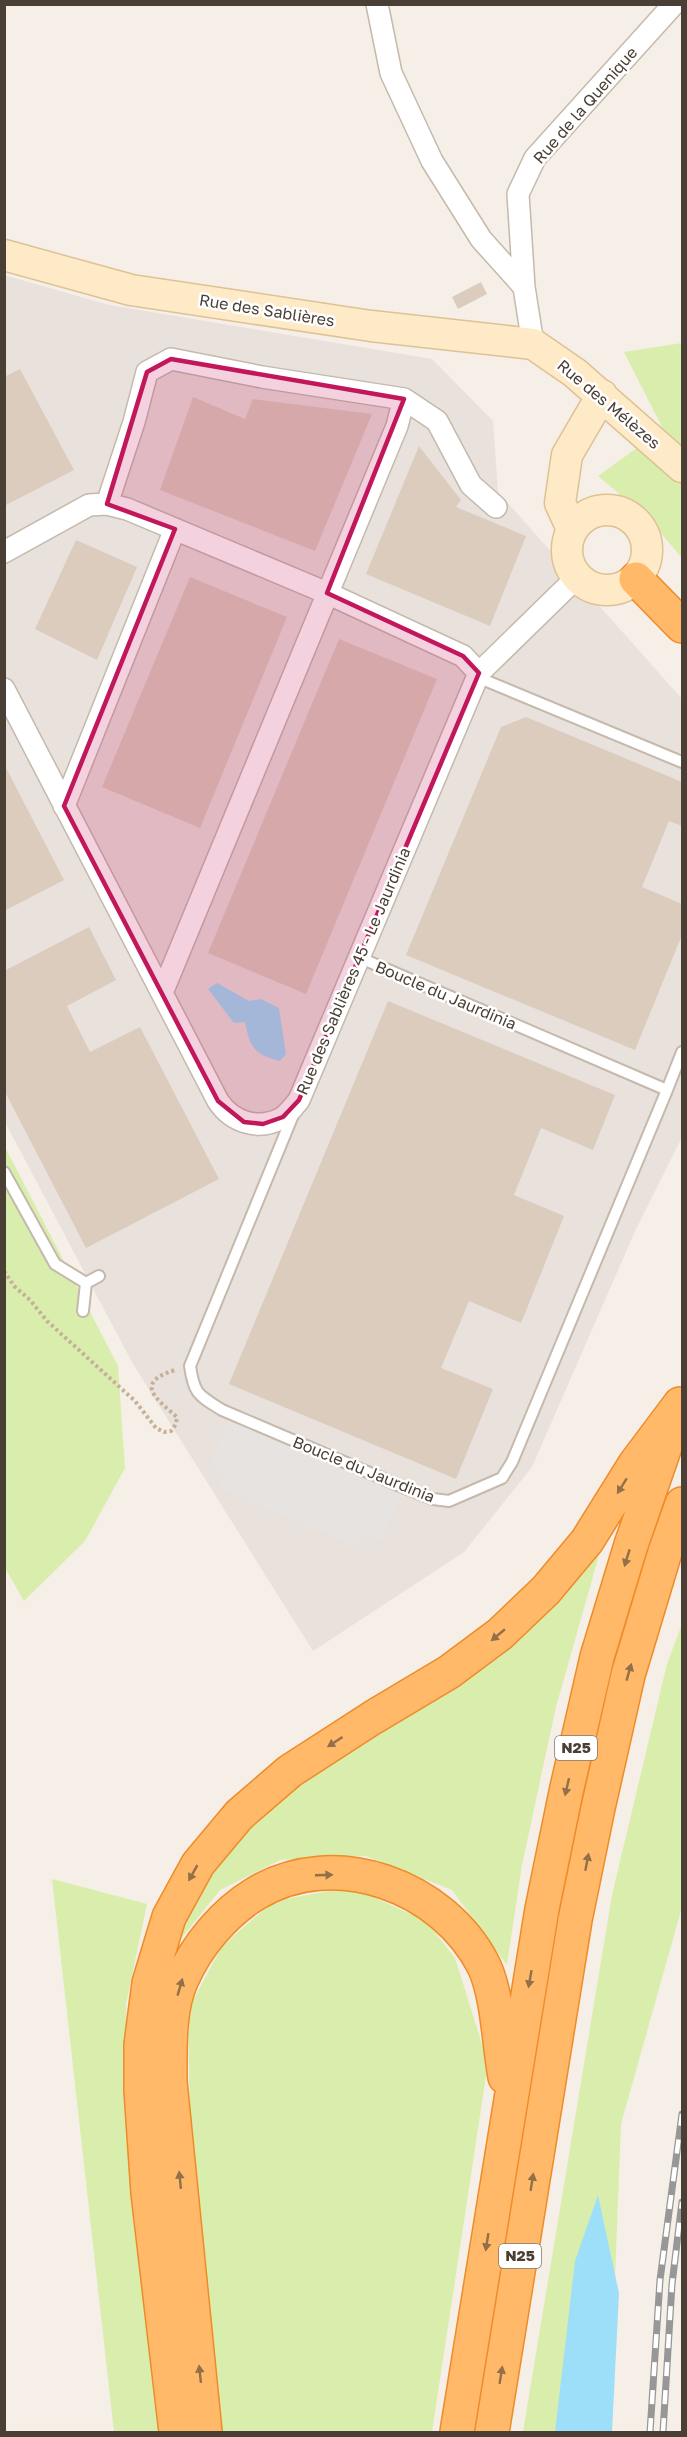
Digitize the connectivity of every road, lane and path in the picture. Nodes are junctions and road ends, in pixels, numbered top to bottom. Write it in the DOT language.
graph roads {
  1 [pos="377,4"];
  2 [pos="674,4"];
  3 [pos="4,255"];
  4 [pos="524,287"];
  5 [pos="533,345"];
  6 [pos="602,395"];
  7 [pos="404,399"];
  8 [pos="682,467"];
  9 [pos="564,478"];
  10 [pos="107,504"];
  11 [pos="496,507"];
  12 [pos="596,511"];
  13 [pos="175,529"];
  14 [pos="572,529"];
  15 [pos="4,552"];
  16 [pos="636,579"];
  17 [pos="579,580"];
  18 [pos="327,593"];
  19 [pos="682,626"];
  20 [pos="478,675"];
  21 [pos="4,689"];
  22 [pos="682,762"];
  23 [pos="64,806"];
  24 [pos="358,957"];
  25 [pos="162,993"];
  26 [pos="682,1052"];
  27 [pos="667,1090"];
  28 [pos="299,1100"];
  29 [pos="4,1172"];
  30 [pos="4,1271"];
  31 [pos="99,1276"];
  32 [pos="86,1283"];
  33 [pos="83,1311"];
  34 [pos="190,1366"];
  35 [pos="681,1400"];
  36 [pos="682,1504"];
  37 [pos="674,1540"];
  38 [pos="510,2102"];
  39 [pos="176,2433"];
  40 [pos="205,2433"];
  41 [pos="457,2433"];
  42 [pos="492,2433"];
  1 -- 4 [label="street"];
  2 -- 4 [label="street, Rue de la Quenique"];
  3 -- 5 [label="street, Rue des Sablières"];
  4 -- 5 [label="street, Rue de la Quenique"];
  5 -- 6 [label="street, Rue des Mélèzes"];
  6 -- 8 [label="street, Rue des Mélèzes"];
  6 -- 9 [label="street"];
  7 -- 10 [label="street"];
  7 -- 11 [label="street"];
  7 -- 18 [label="street"];
  9 -- 12 [label="street"];
  9 -- 14 [label="street"];
  10 -- 13 [label="street"];
  10 -- 15 [label="street"];
  12 -- 14 [label="street"];
  12 -- 16 [label="street"];
  13 -- 18 [label="street"];
  13 -- 23 [label="street"];
  14 -- 17 [label="street"];
  16 -- 17 [label="street"];
  16 -- 19 [label="highway"];
  17 -- 20 [label="street, Rue des Sablières 45 - Le Jaurdinia"];
  18 -- 20 [label="street"];
  18 -- 25 [label="street"];
  20 -- 22 [label="lane"];
  20 -- 24 [label="street, Rue des Sablières 45 - Le Jaurdinia"];
  21 -- 23 [label="street, Rue des Sablières 45 - Le Jaurdinia"];
  23 -- 25 [label="street, Rue des Sablières 45 - Le Jaurdinia"];
  24 -- 27 [label="lane, Boucle du Jaurdinia"];
  24 -- 28 [label="street, Rue des Sablières 45 - Le Jaurdinia"];
  25 -- 28 [label="street, Rue des Sablières 45 - Le Jaurdinia"];
  26 -- 27 [label="lane, Boucle du Jaurdinia"];
  27 -- 34 [label="lane, Boucle du Jaurdinia"];
  28 -- 34 [label="lane"];
  29 -- 32 [label="lane"];
  30 -- 34 [label="path"];
  31 -- 32 [label="lane"];
  32 -- 33 [label="lane"];
  35 -- 38 [label="highway, N25, one-way"];
  35 -- 39 [label="highway, one-way"];
  36 -- 37 [label="highway, N25"];
  42 -- 37 [label="highway, N25, one-way"];
  40 -- 38 [label="highway, one-way"];
  38 -- 41 [label="highway, N25, one-way"];
}
